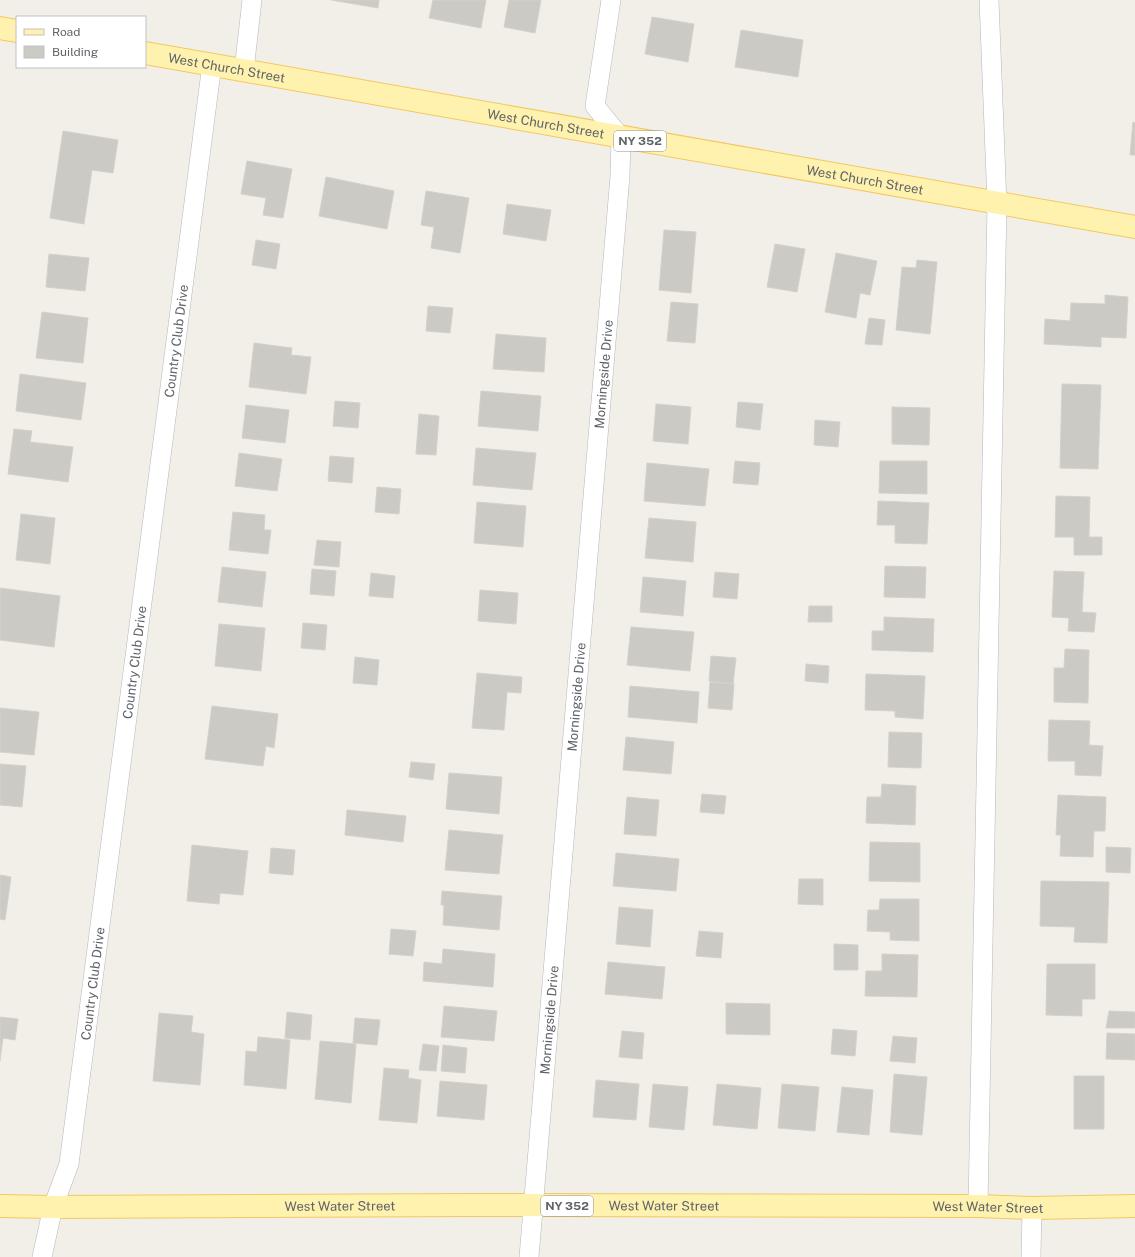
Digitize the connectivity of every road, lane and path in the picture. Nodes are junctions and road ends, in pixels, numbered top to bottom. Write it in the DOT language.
graph roads {
  1 [pos="252,0"];
  2 [pos="611,0"];
  3 [pos="989,0"];
  4 [pos="0,28"];
  5 [pos="16,30"];
  6 [pos="146,53"];
  7 [pos="212,64"];
  8 [pos="244,70"];
  9 [pos="621,138"];
  10 [pos="997,204"];
  11 [pos="1135,227"];
  12 [pos="0,1206"];
  13 [pos="534,1206"];
  14 [pos="978,1206"];
  15 [pos="1135,1206"];
  16 [pos="53,1207"];
  17 [pos="1032,1208"];
  18 [pos="42,1257"];
  19 [pos="529,1257"];
  20 [pos="1031,1257"];
  1 -- 8 [label="street"];
  2 -- 9 [label="street"];
  3 -- 10 [label="street"];
  4 -- 5 [label="main road"];
  6 -- 7 [label="main road, West Church Street / NY 352"];
  7 -- 8 [label="main road, West Church Street / NY 352"];
  7 -- 16 [label="street, Country Club Drive"];
  8 -- 9 [label="main road, West Church Street / NY 352"];
  9 -- 10 [label="main road, West Church Street / NY 352"];
  9 -- 13 [label="street, Morningside Drive"];
  10 -- 11 [label="main road, West Church Street / NY 352"];
  10 -- 14 [label="street"];
  12 -- 16 [label="main road, West Water Street / NY 352"];
  13 -- 14 [label="main road, West Water Street / NY 352"];
  13 -- 16 [label="main road, West Water Street / NY 352"];
  13 -- 19 [label="street, Morningside Drive"];
  14 -- 17 [label="main road, West Water Street / NY 352"];
  15 -- 17 [label="main road, West Water Street / NY 352"];
  16 -- 18 [label="street, Country Club Drive"];
  17 -- 20 [label="street"];
}
